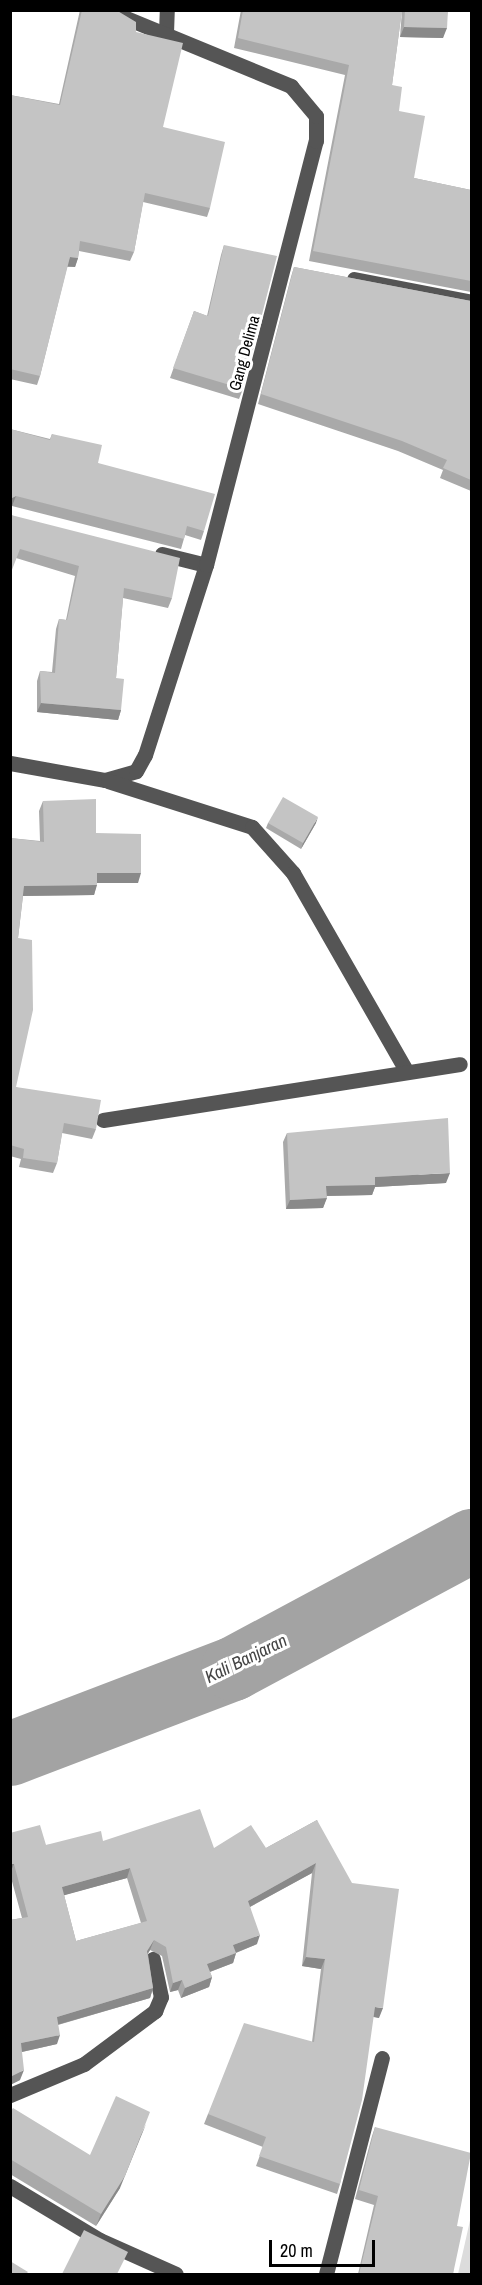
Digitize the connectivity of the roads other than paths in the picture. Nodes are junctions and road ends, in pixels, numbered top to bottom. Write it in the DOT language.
graph roads {
  1 [pos="107,10"];
  2 [pos="167,10"];
  3 [pos="166,33"];
  4 [pos="339,278"];
  5 [pos="471,302"];
  6 [pos="148,550"];
  7 [pos="206,565"];
  8 [pos="10,763"];
  9 [pos="105,780"];
  10 [pos="460,1064"];
  11 [pos="406,1070"];
  12 [pos="102,1120"];
  13 [pos="153,1959"];
  14 [pos="382,2058"];
  15 [pos="10,2095"];
  16 [pos="10,2186"];
  17 [pos="176,2274"];
  18 [pos="326,2274"];
  1 -- 3 [label="street, Gang Delima"];
  2 -- 3 [label="street"];
  3 -- 7 [label="street, Gang Delima"];
  4 -- 5 [label="street"];
  6 -- 7 [label="street"];
  7 -- 9 [label="street, Gang Delima"];
  8 -- 9 [label="street, Gang Delima"];
  9 -- 11 [label="street"];
  10 -- 11 [label="street"];
  11 -- 12 [label="street"];
  13 -- 15 [label="street"];
  14 -- 18 [label="street"];
  16 -- 17 [label="street"];
}
